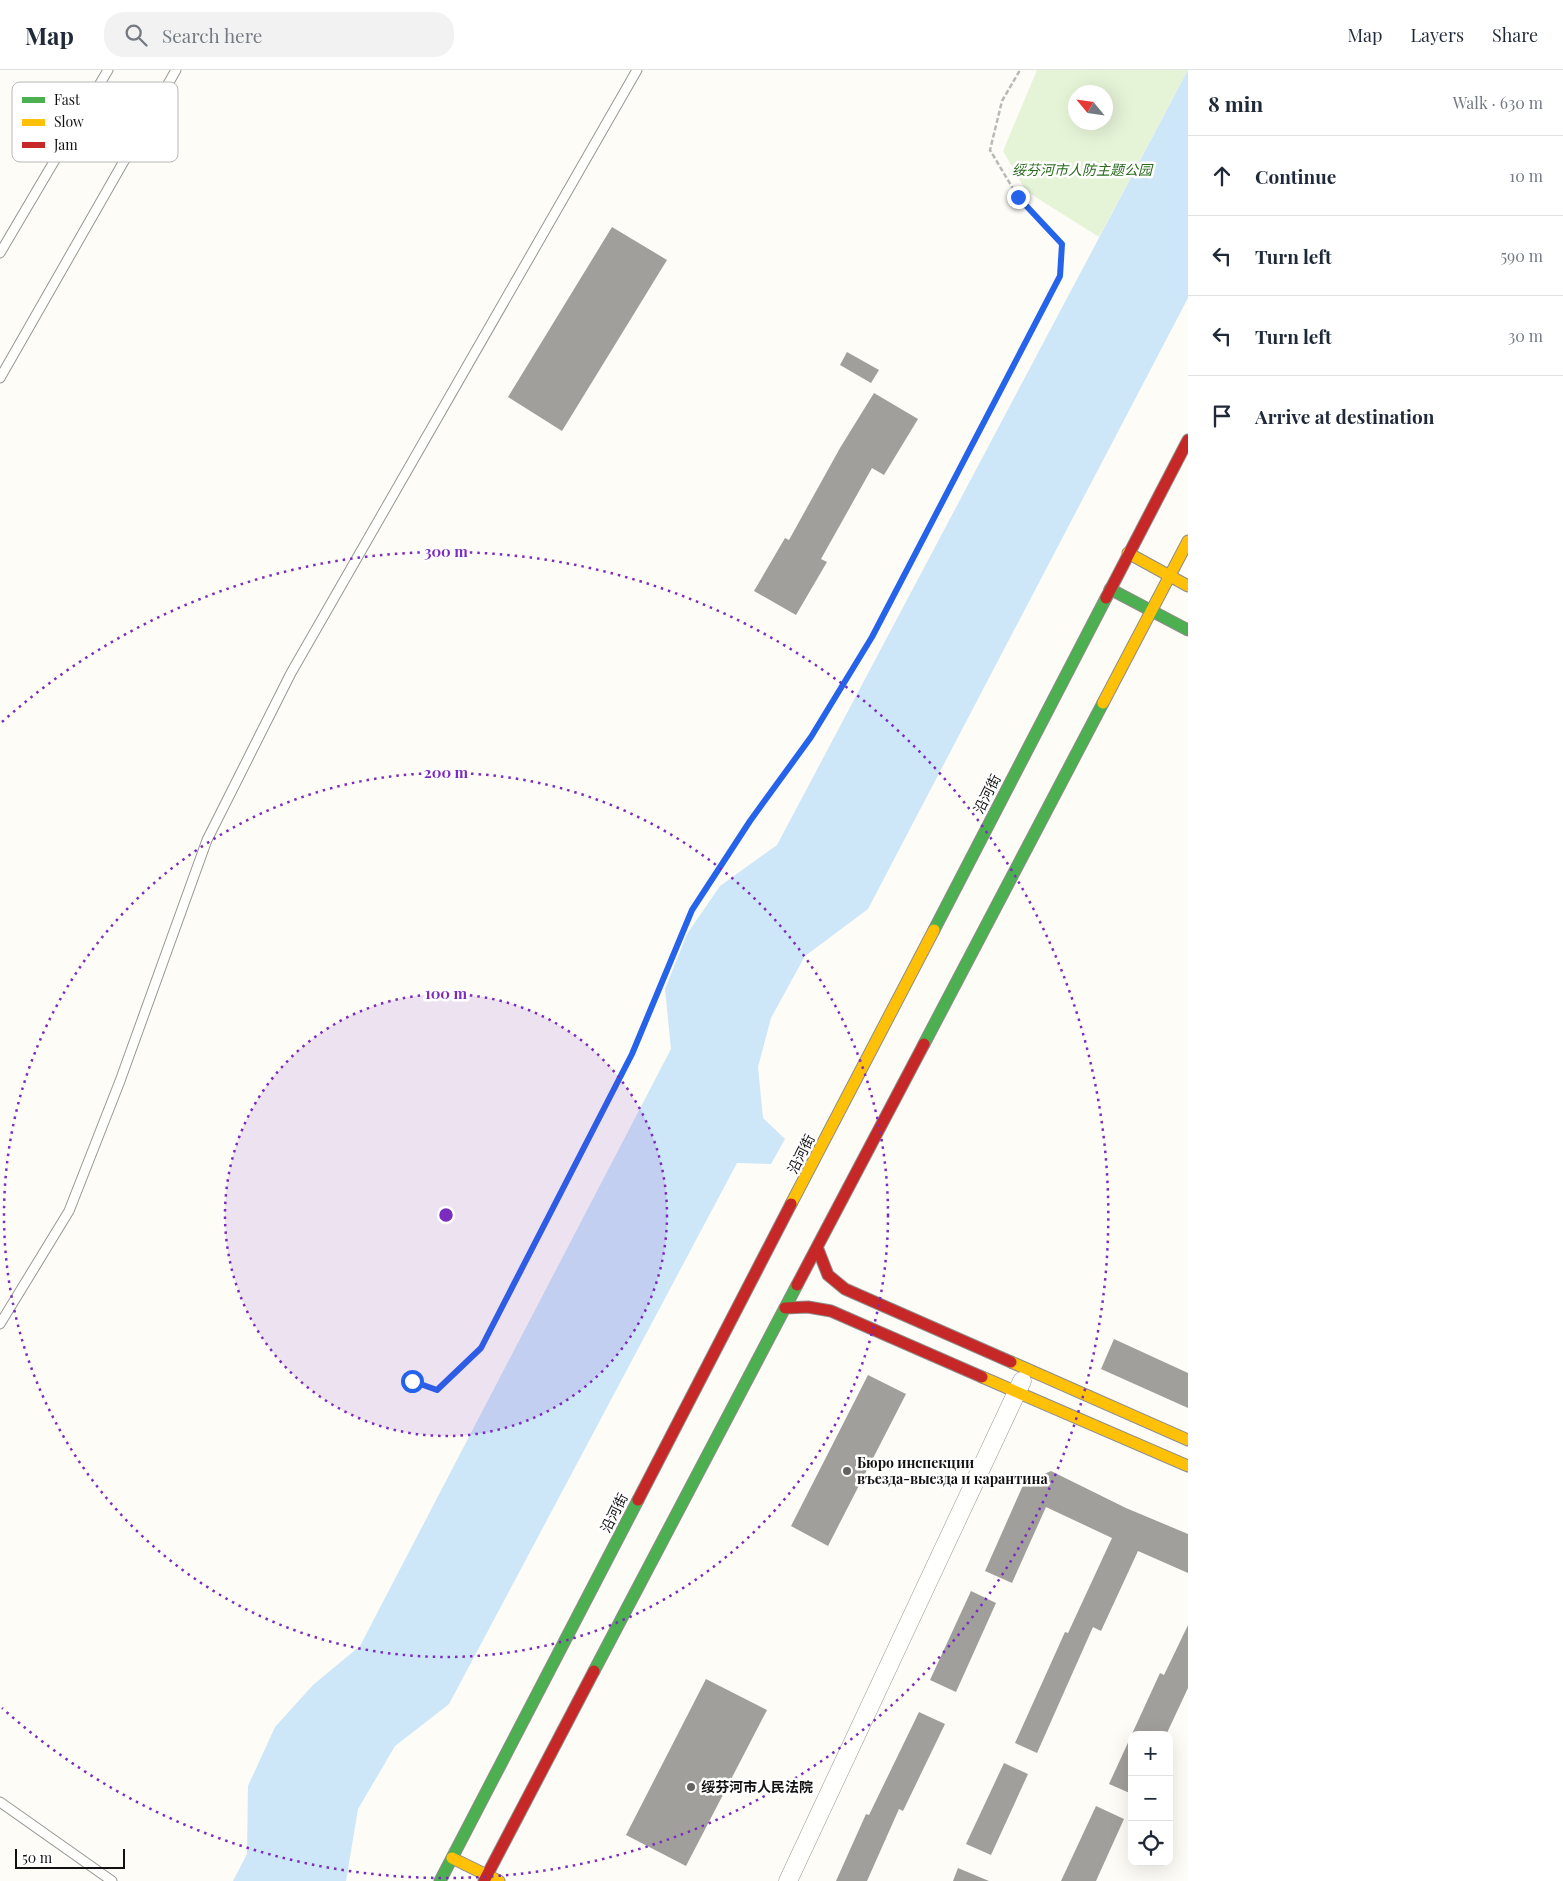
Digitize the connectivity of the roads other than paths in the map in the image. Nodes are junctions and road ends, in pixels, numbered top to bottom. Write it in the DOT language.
graph roads {
  1 [pos="108,70"];
  2 [pos="176,70"];
  3 [pos="637,70"];
  4 [pos="101,82"];
  5 [pos="169,82"];
  6 [pos="53,162"];
  7 [pos="123,162"];
  8 [pos="0,252"];
  9 [pos="0,378"];
  10 [pos="1188,440"];
  11 [pos="1188,541"];
  12 [pos="1128,553"];
  13 [pos="1169,577"];
  14 [pos="1188,586"];
  15 [pos="1110,590"];
  16 [pos="1151,612"];
  17 [pos="1188,630"];
  18 [pos="817,1247"];
  19 [pos="785,1308"];
  20 [pos="0,1324"];
  21 [pos="1028,1369"];
  22 [pos="1017,1392"];
  23 [pos="1188,1440"];
  24 [pos="1188,1466"];
  25 [pos="0,1802"];
  26 [pos="452,1858"];
  27 [pos="486,1878"];
  28 [pos="112,1881"];
  29 [pos="440,1881"];
  30 [pos="499,1881"];
  31 [pos="788,1881"];
  1 -- 4 [label="lane"];
  2 -- 5 [label="lane"];
  3 -- 20 [label="lane"];
  6 -- 8 [label="lane"];
  7 -- 9 [label="lane"];
  10 -- 12 [label="main road, 沿河街"];
  11 -- 13 [label="main road"];
  12 -- 13 [label="main road"];
  12 -- 15 [label="main road, 沿河街"];
  13 -- 14 [label="main road"];
  13 -- 16 [label="main road"];
  15 -- 16 [label="main road"];
  15 -- 26 [label="main road, 沿河街"];
  16 -- 17 [label="main road"];
  16 -- 18 [label="main road"];
  18 -- 19 [label="main road"];
  18 -- 21 [label="main road"];
  19 -- 22 [label="main road"];
  19 -- 27 [label="main road"];
  21 -- 22 [label="street"];
  21 -- 23 [label="main road"];
  22 -- 24 [label="main road"];
  22 -- 31 [label="street"];
  25 -- 28 [label="lane"];
  26 -- 27 [label="main road"];
  26 -- 29 [label="main road, 沿河街"];
  27 -- 30 [label="main road"];
}
